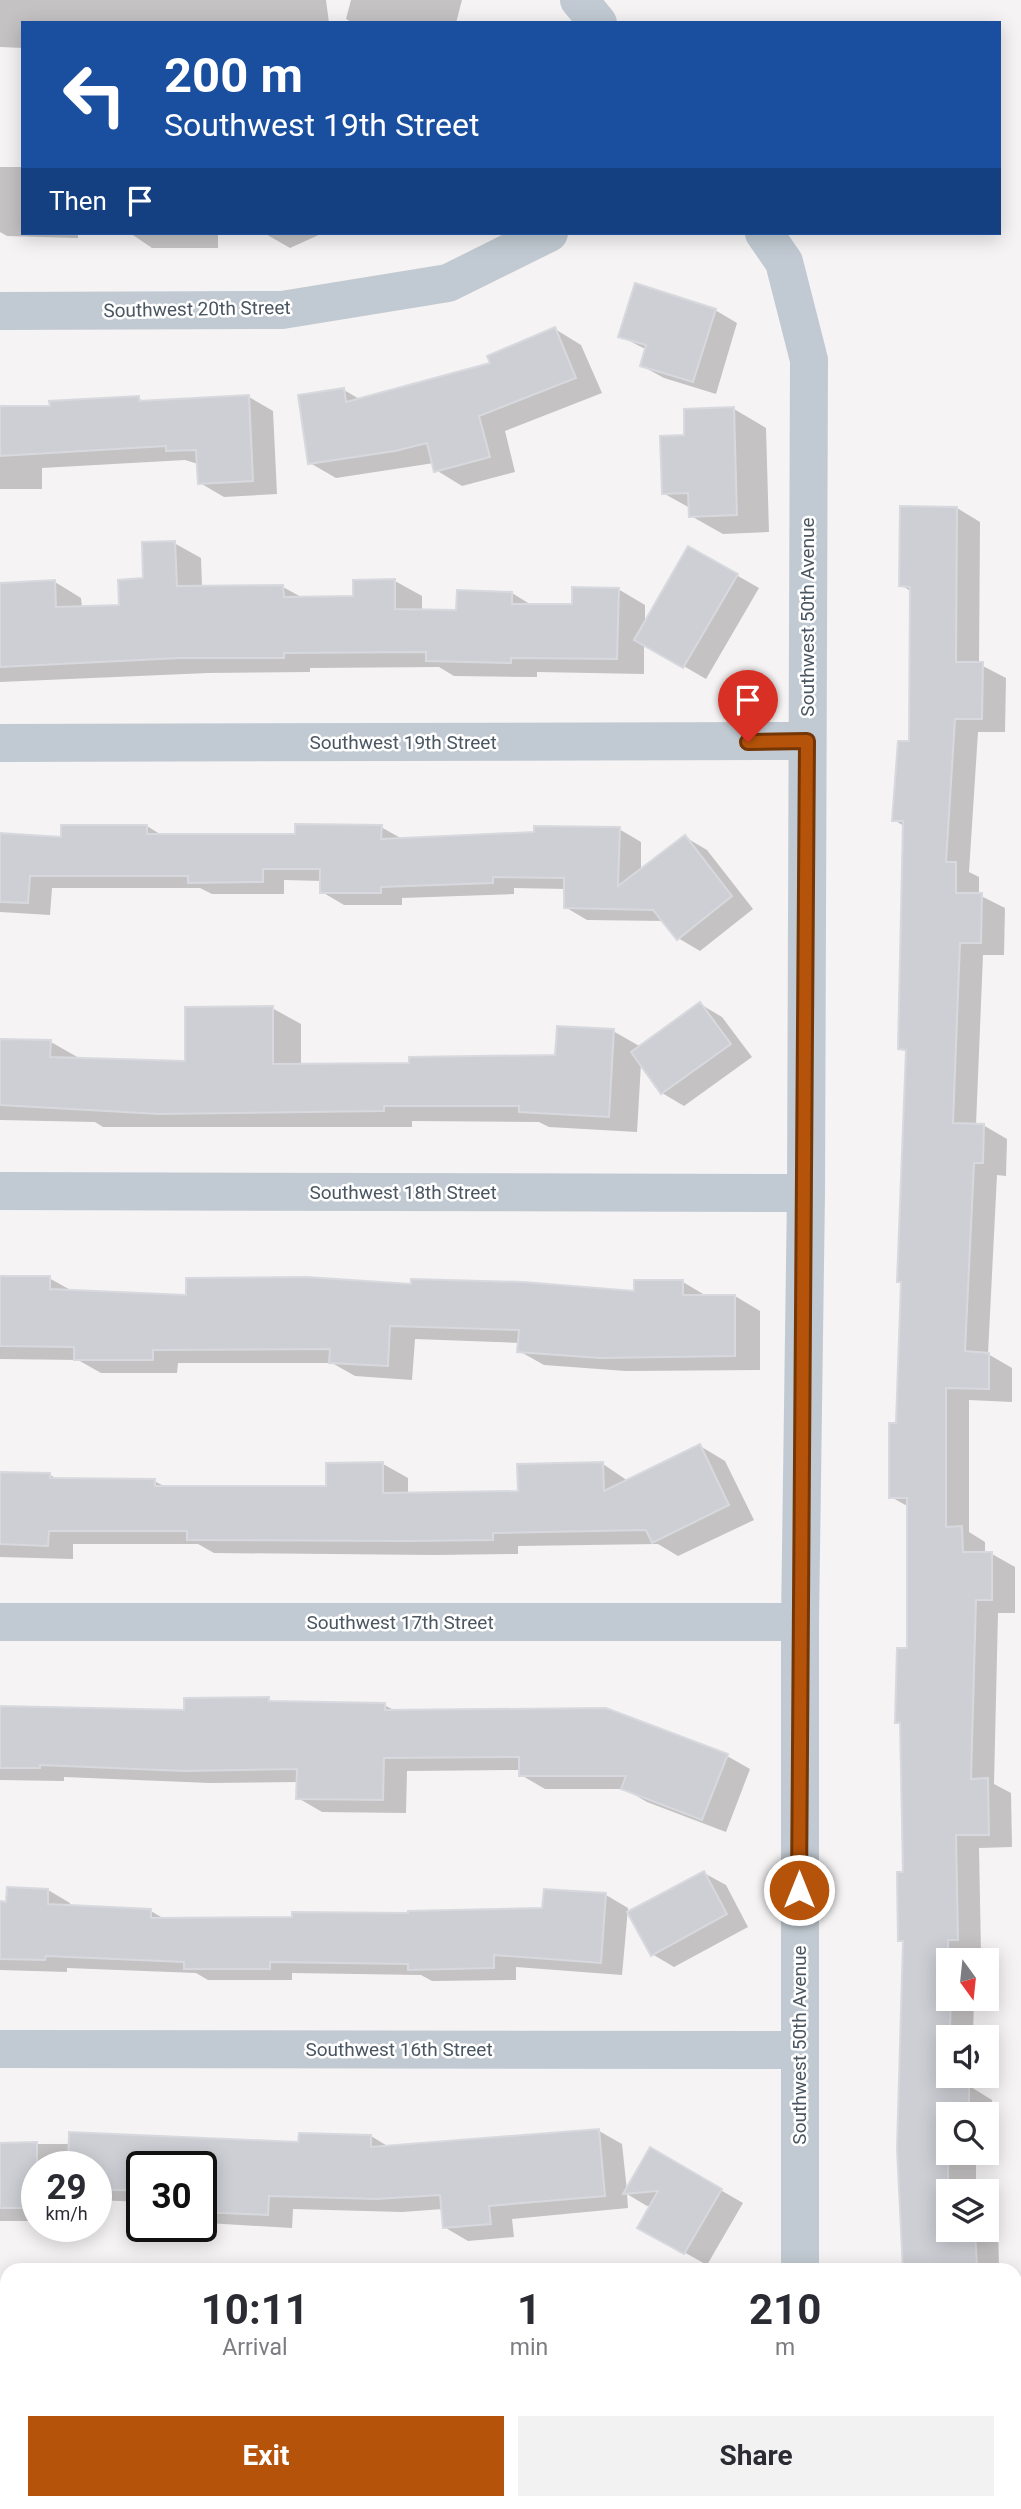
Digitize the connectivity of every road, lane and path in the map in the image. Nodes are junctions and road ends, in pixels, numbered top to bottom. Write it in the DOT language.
graph roads {
  1 [pos="579,0"];
  2 [pos="596,21"];
  3 [pos="545,235"];
  4 [pos="765,235"];
  5 [pos="0,311"];
  6 [pos="807,741"];
  7 [pos="0,743"];
  8 [pos="0,1191"];
  9 [pos="806,1193"];
  10 [pos="0,1622"];
  11 [pos="800,1622"];
  12 [pos="0,2049"];
  13 [pos="799,2050"];
  14 [pos="800,2263"];
  1 -- 2 [label="street"];
  3 -- 5 [label="street, Southwest 20th Street"];
  4 -- 6 [label="street, Southwest 50th Avenue"];
  6 -- 7 [label="street, Southwest 19th Street"];
  6 -- 9 [label="street, Southwest 50th Avenue"];
  8 -- 9 [label="street, Southwest 18th Street"];
  9 -- 11 [label="street, Southwest 50th Avenue"];
  10 -- 11 [label="street, Southwest 17th Street"];
  11 -- 13 [label="street, Southwest 50th Avenue"];
  12 -- 13 [label="street, Southwest 16th Street"];
  13 -- 14 [label="street, Southwest 50th Avenue"];
}
